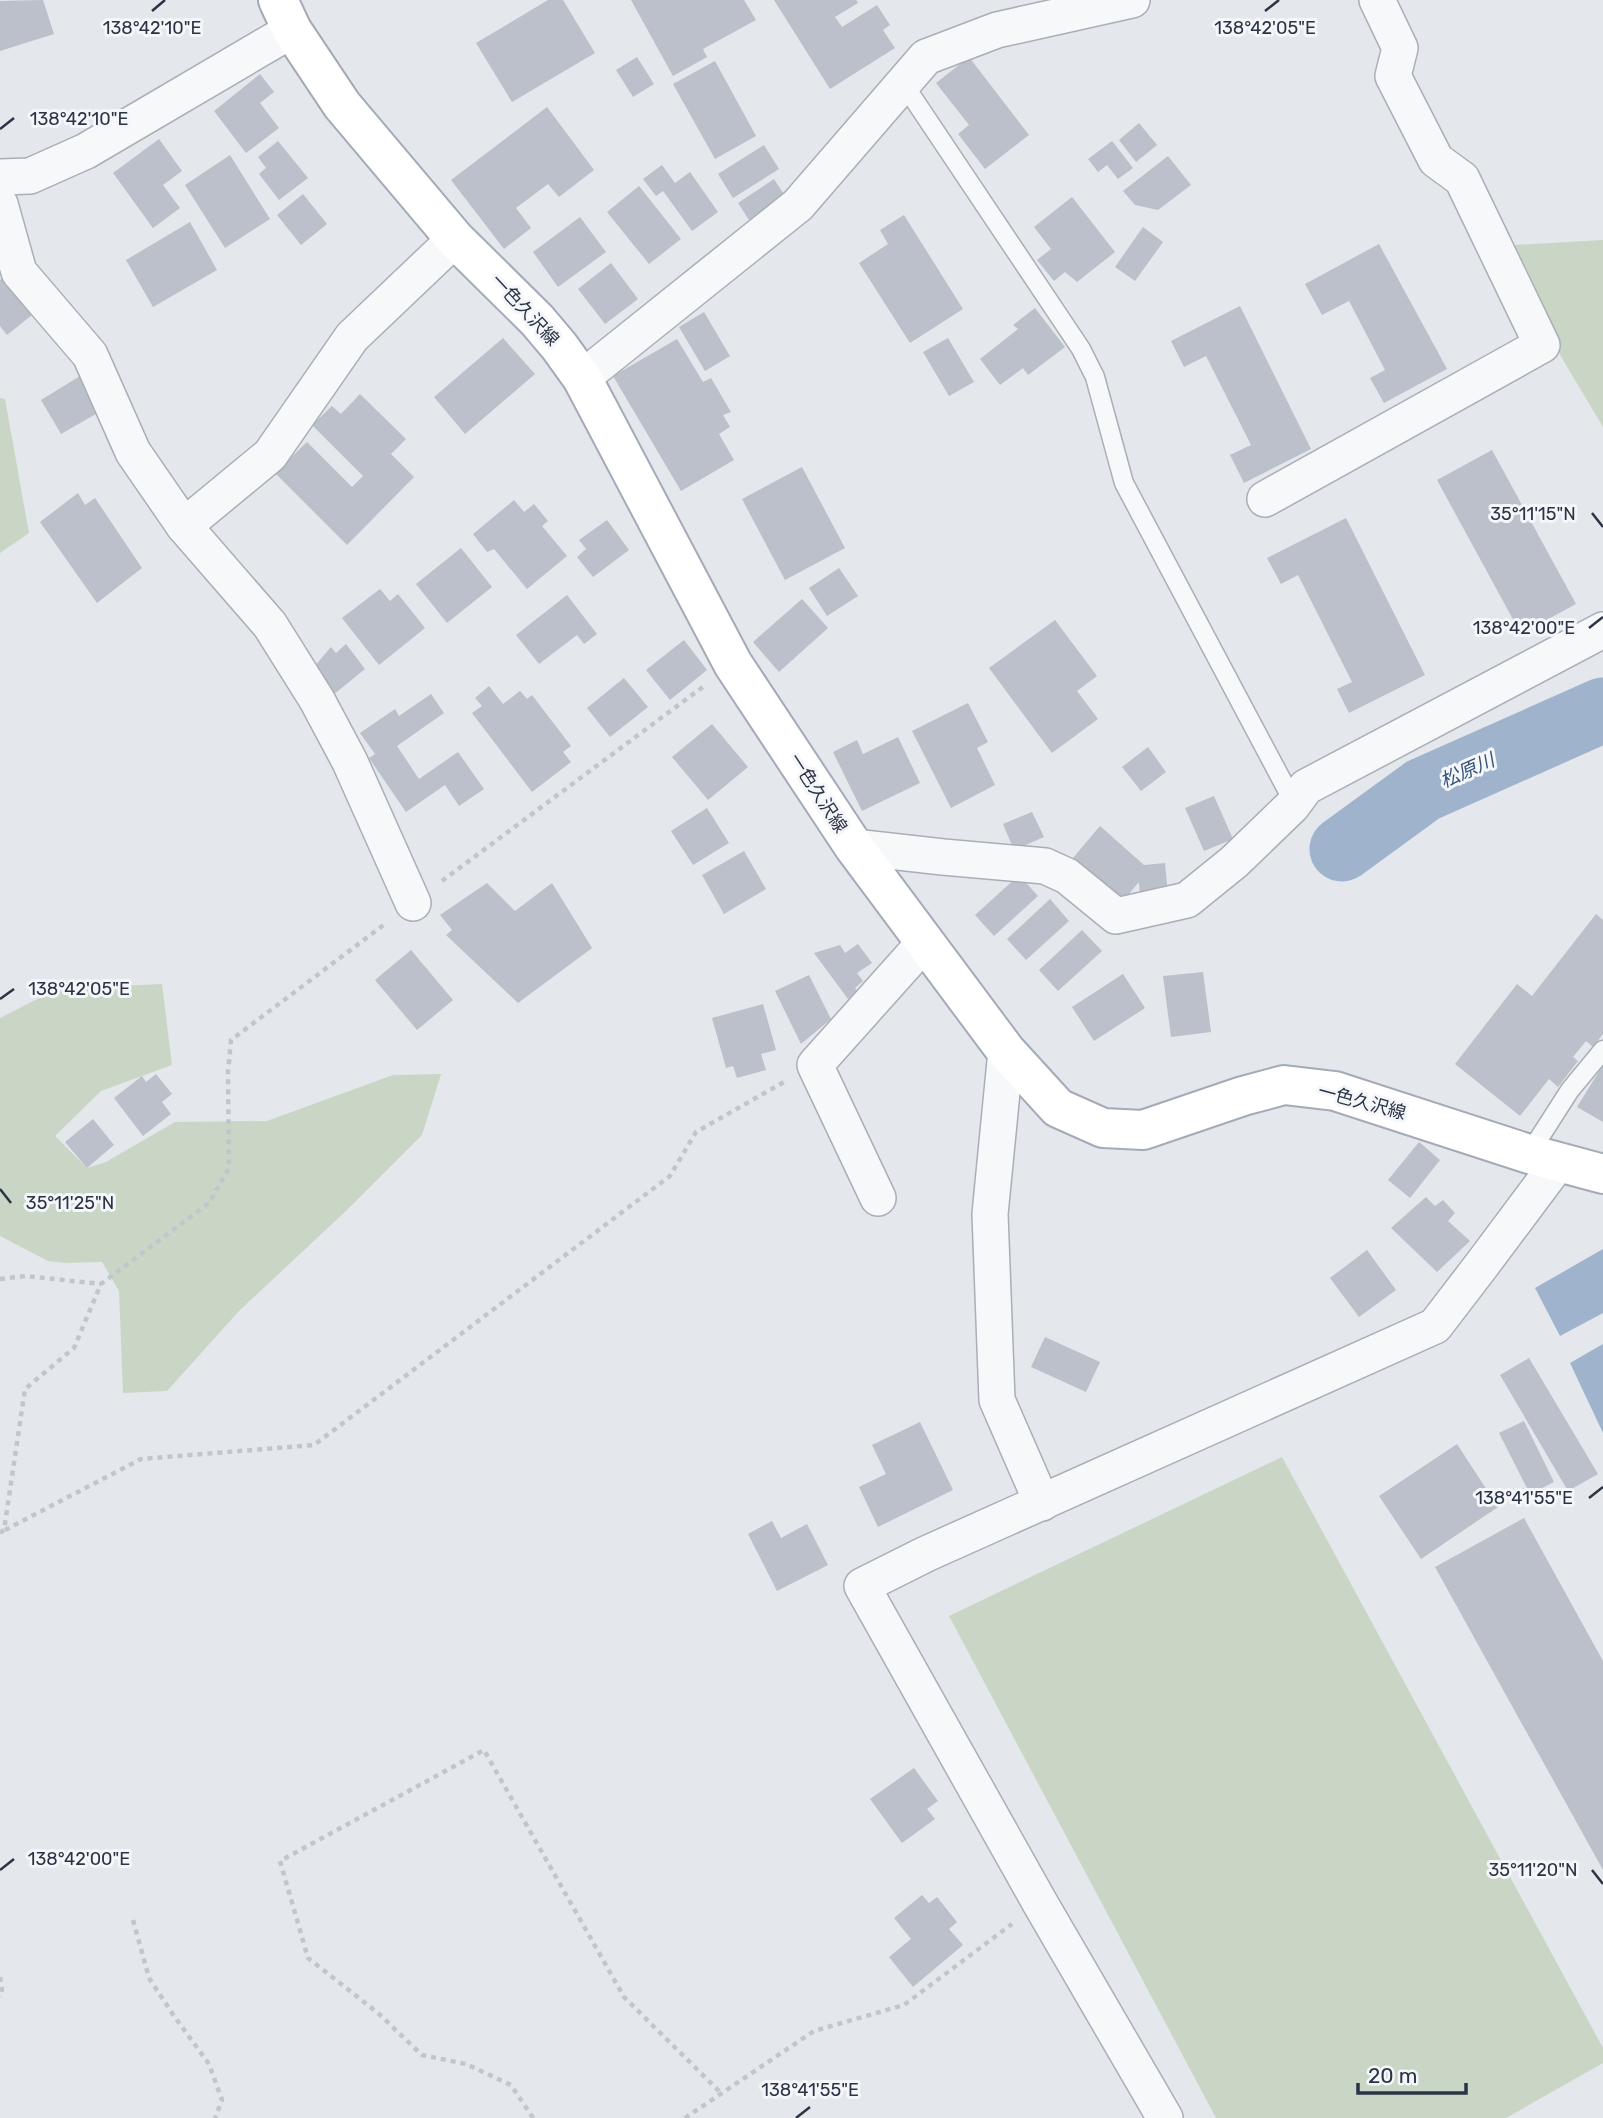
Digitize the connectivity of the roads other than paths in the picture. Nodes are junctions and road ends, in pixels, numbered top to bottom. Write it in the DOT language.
graph roads {
  1 [pos="1377,0"];
  2 [pos="1120,1"];
  3 [pos="285,15"];
  4 [pos="903,83"];
  5 [pos="0,177"];
  6 [pos="0,204"];
  7 [pos="455,239"];
  8 [pos="582,378"];
  9 [pos="1265,499"];
  10 [pos="184,526"];
  11 [pos="1603,630"];
  12 [pos="1294,803"];
  13 [pos="854,847"];
  14 [pos="413,903"];
  15 [pos="925,942"];
  16 [pos="1603,1050"];
  17 [pos="1006,1051"];
  18 [pos="1543,1158"];
  19 [pos="1603,1174"];
  20 [pos="878,1198"];
  21 [pos="1042,1503"];
  22 [pos="1165,2118"];
  1 -- 9 [label="street"];
  2 -- 4 [label="street"];
  3 -- 5 [label="street"];
  3 -- 7 [label="main road, 一色久沢線"];
  4 -- 8 [label="street"];
  4 -- 12 [label="lane"];
  6 -- 10 [label="street"];
  7 -- 8 [label="main road, 一色久沢線"];
  7 -- 10 [label="street"];
  8 -- 13 [label="main road, 一色久沢線"];
  10 -- 14 [label="street"];
  11 -- 12 [label="street"];
  12 -- 13 [label="street"];
  13 -- 15 [label="main road, 一色久沢線"];
  15 -- 17 [label="main road, 一色久沢線"];
  15 -- 20 [label="street"];
  16 -- 18 [label="lane"];
  17 -- 18 [label="main road, 一色久沢線"];
  17 -- 21 [label="street"];
  18 -- 19 [label="main road, 一色久沢線"];
  18 -- 21 [label="street"];
  21 -- 22 [label="street"];
}
